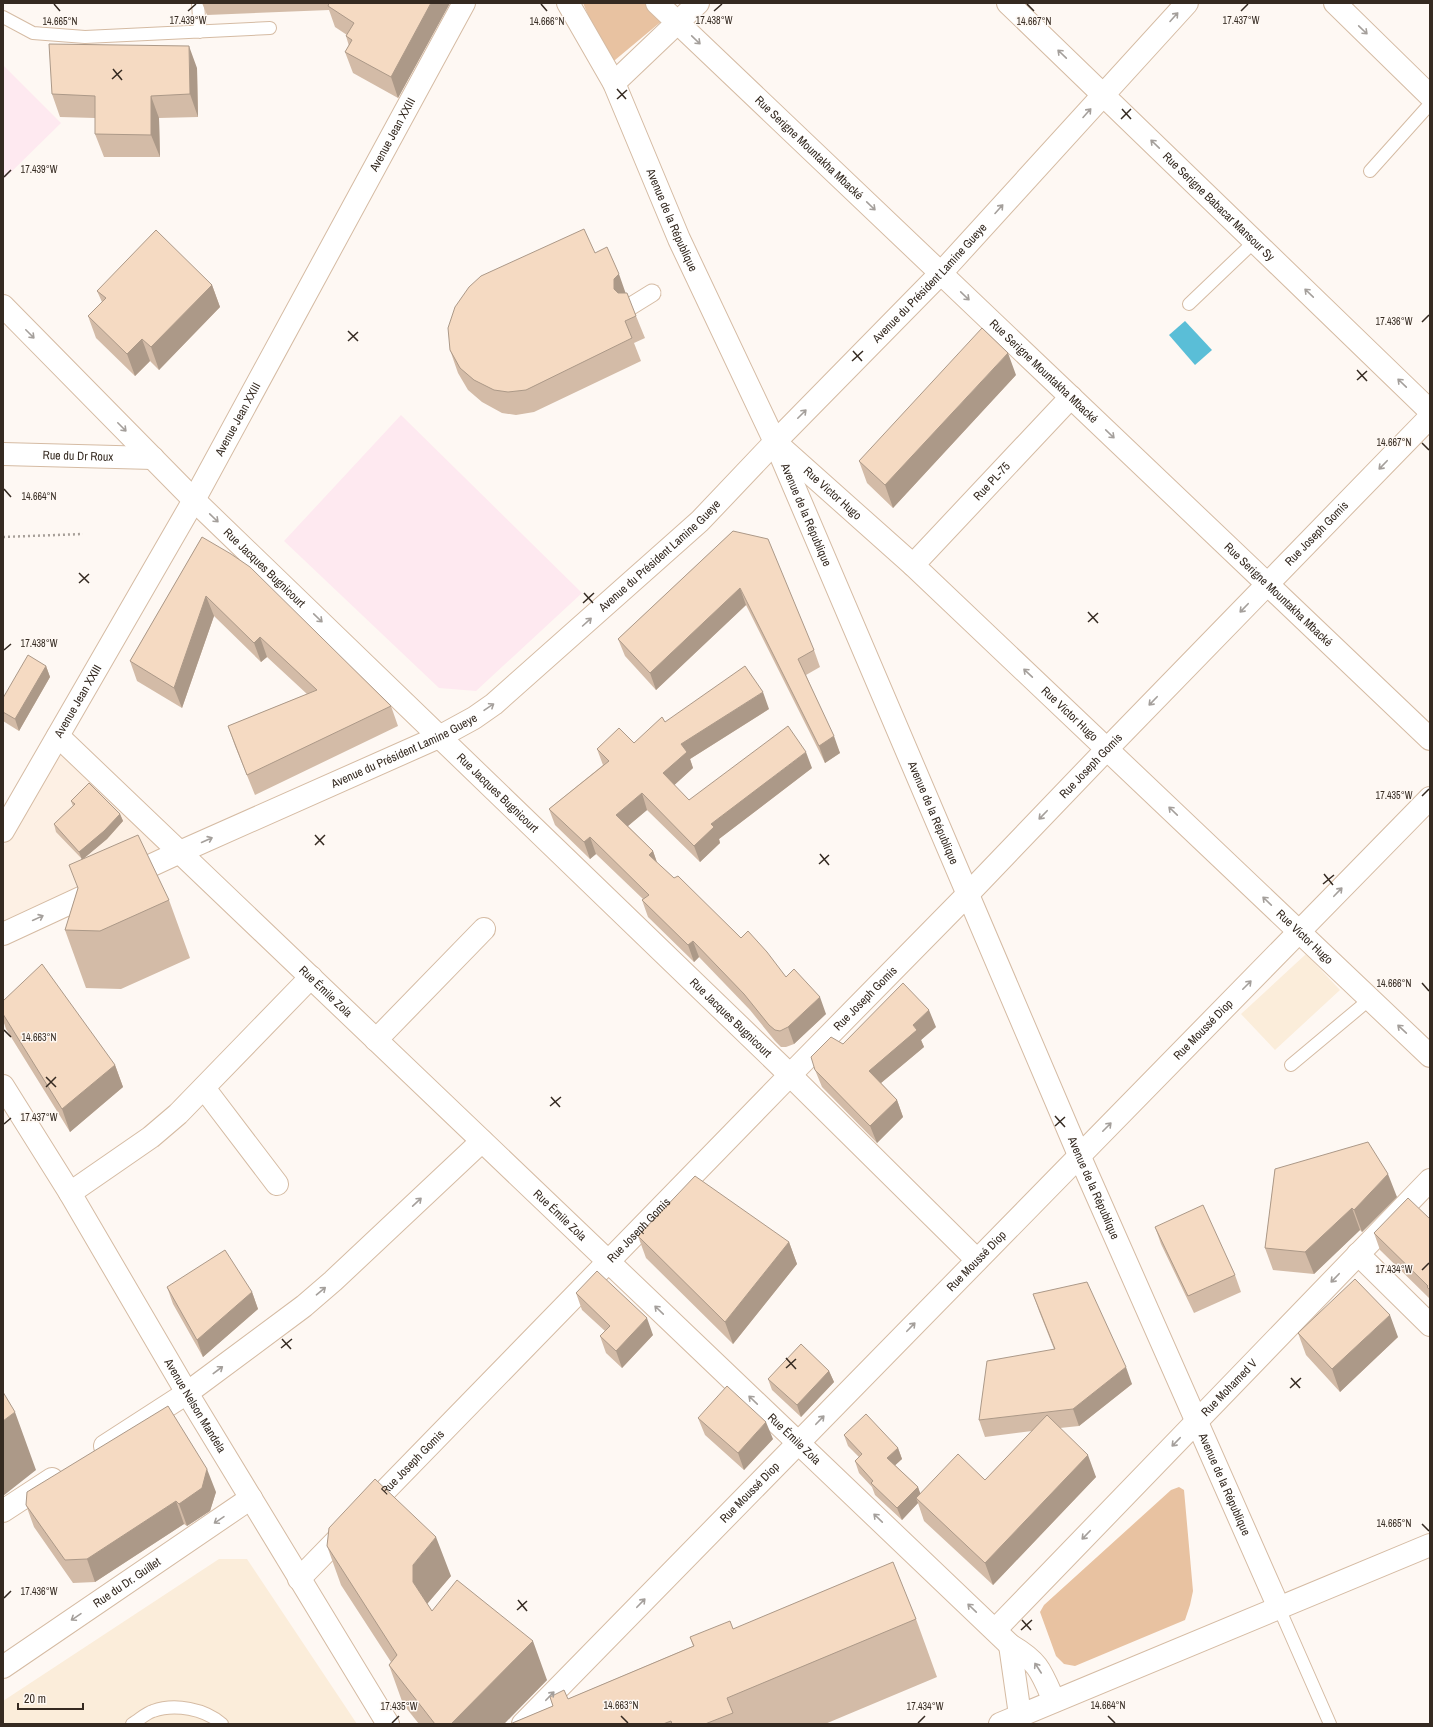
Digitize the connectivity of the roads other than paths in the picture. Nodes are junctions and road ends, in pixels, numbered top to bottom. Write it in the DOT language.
graph roads {
  1 [pos="198,3"];
  2 [pos="464,3"];
  3 [pos="568,3"];
  4 [pos="658,3"];
  5 [pos="698,3"];
  6 [pos="1008,3"];
  7 [pos="1187,3"];
  8 [pos="1335,3"];
  9 [pos="576,13"];
  10 [pos="3,17"];
  11 [pos="678,23"];
  12 [pos="270,28"];
  13 [pos="200,32"];
  14 [pos="614,83"];
  15 [pos="1104,94"];
  16 [pos="1430,96"];
  17 [pos="1430,104"];
  18 [pos="1370,171"];
  19 [pos="1255,241"];
  20 [pos="941,273"];
  21 [pos="652,293"];
  22 [pos="1188,304"];
  23 [pos="3,306"];
  24 [pos="631,306"];
  25 [pos="1071,397"];
  26 [pos="1430,411"];
  27 [pos="1430,417"];
  28 [pos="775,442"];
  29 [pos="3,454"];
  30 [pos="153,458"];
  31 [pos="194,500"];
  32 [pos="913,565"];
  33 [pos="1268,584"];
  34 [pos="58,736"];
  35 [pos="441,736"];
  36 [pos="1430,739"];
  37 [pos="1107,749"];
  38 [pos="1430,798"];
  39 [pos="3,831"];
  40 [pos="180,852"];
  41 [pos="968,894"];
  42 [pos="484,930"];
  43 [pos="1299,932"];
  44 [pos="3,934"];
  45 [pos="311,977"];
  46 [pos="1370,999"];
  47 [pos="376,1040"];
  48 [pos="1430,1056"];
  49 [pos="1291,1065"];
  50 [pos="790,1075"];
  51 [pos="3,1086"];
  52 [pos="204,1088"];
  53 [pos="482,1140"];
  54 [pos="1079,1155"];
  55 [pos="1430,1180"];
  56 [pos="277,1184"];
  57 [pos="70,1193"];
  58 [pos="1358,1254"];
  59 [pos="977,1260"];
  60 [pos="608,1261"];
  61 [pos="1430,1325"];
  62 [pos="187,1393"];
  63 [pos="1197,1419"];
  64 [pos="798,1442"];
  65 [pos="88,1456"];
  66 [pos="69,1469"];
  67 [pos="251,1498"];
  68 [pos="3,1511"];
  69 [pos="1430,1546"];
  70 [pos="299,1579"];
  71 [pos="1279,1608"];
  72 [pos="1003,1637"];
  73 [pos="3,1667"];
  74 [pos="1054,1701"];
  75 [pos="1020,1715"];
  76 [pos="132,1724"];
  77 [pos="222,1724"];
  78 [pos="388,1724"];
  79 [pos="523,1724"];
  80 [pos="1000,1724"];
  81 [pos="1330,1724"];
  1 -- 13 [label="lane"];
  2 -- 31 [label="street, Avenue Jean XXIII"];
  3 -- 9 [label="street, Avenue de la République"];
  4 -- 11 [label="street, Rue Serigne Mountakha Mbacké"];
  5 -- 11 [label="street"];
  15 -- 6 [label="street, Rue Serigne Babacar Mansour Sy, one-way"];
  15 -- 7 [label="street, Avenue du Président Lamine Gueye, one-way"];
  8 -- 16 [label="street, one-way"];
  9 -- 14 [label="street, Avenue de la République"];
  10 -- 13 [label="lane"];
  11 -- 14 [label="street"];
  11 -- 20 [label="street, Rue Serigne Mountakha Mbacké, one-way"];
  12 -- 13 [label="lane"];
  14 -- 28 [label="street, Avenue de la République"];
  19 -- 15 [label="street, Rue Serigne Babacar Mansour Sy, one-way"];
  20 -- 15 [label="street, Avenue du Président Lamine Gueye, one-way"];
  17 -- 18 [label="lane"];
  19 -- 22 [label="lane"];
  26 -- 19 [label="street, Rue Serigne Babacar Mansour Sy, one-way"];
  20 -- 25 [label="street, Rue Serigne Mountakha Mbacké, one-way"];
  28 -- 20 [label="street, Avenue du Président Lamine Gueye, one-way"];
  21 -- 24 [label="street"];
  23 -- 30 [label="street, Rue Jacques Bugnicourt, one-way"];
  25 -- 32 [label="street, Rue PL-75"];
  25 -- 33 [label="street, Rue Serigne Mountakha Mbacké, one-way"];
  27 -- 33 [label="street, Rue Joseph Gomis, one-way"];
  28 -- 32 [label="street, Rue Victor Hugo"];
  35 -- 28 [label="street, Avenue du Président Lamine Gueye, one-way"];
  28 -- 41 [label="street, Avenue de la République"];
  29 -- 30 [label="street, Rue du Dr Roux"];
  30 -- 31 [label="street, Rue Jacques Bugnicourt"];
  31 -- 34 [label="street, Avenue Jean XXIII"];
  31 -- 35 [label="street, Rue Jacques Bugnicourt, one-way"];
  37 -- 32 [label="street, Rue Victor Hugo, one-way"];
  33 -- 36 [label="street, Rue Serigne Mountakha Mbacké"];
  33 -- 37 [label="street, Rue Joseph Gomis, one-way"];
  34 -- 39 [label="street, Avenue Jean XXIII"];
  34 -- 40 [label="street, Rue Émile Zola"];
  40 -- 35 [label="street, Avenue du Président Lamine Gueye, one-way"];
  35 -- 50 [label="street, Rue Jacques Bugnicourt"];
  37 -- 41 [label="street, Rue Joseph Gomis, one-way"];
  43 -- 37 [label="street, Rue Victor Hugo, one-way"];
  43 -- 38 [label="street, Rue Moussé Diop, one-way"];
  44 -- 40 [label="street, Avenue du Président Lamine Gueye, one-way"];
  40 -- 45 [label="street, Rue Émile Zola"];
  41 -- 50 [label="street, Rue Joseph Gomis"];
  41 -- 54 [label="street, Avenue de la République"];
  42 -- 47 [label="street"];
  43 -- 46 [label="street, Rue Victor Hugo"];
  54 -- 43 [label="street, Rue Moussé Diop, one-way"];
  45 -- 47 [label="street, Rue Émile Zola"];
  45 -- 52 [label="street"];
  48 -- 46 [label="street, Rue Victor Hugo, one-way"];
  46 -- 49 [label="lane"];
  47 -- 53 [label="street, Rue Émile Zola"];
  50 -- 59 [label="street, Rue Jacques Bugnicourt"];
  50 -- 60 [label="street, Rue Joseph Gomis"];
  51 -- 57 [label="street, Avenue Nelson Mandela"];
  52 -- 56 [label="street"];
  52 -- 57 [label="street"];
  53 -- 60 [label="street, Rue Émile Zola"];
  62 -- 53 [label="street, one-way"];
  54 -- 59 [label="street, Rue Moussé Diop"];
  54 -- 63 [label="street, Avenue de la République"];
  55 -- 58 [label="street, Rue Mohamed V"];
  57 -- 62 [label="street, Avenue Nelson Mandela"];
  58 -- 61 [label="street"];
  58 -- 63 [label="street, Rue Mohamed V, one-way"];
  64 -- 59 [label="street, Rue Moussé Diop, one-way"];
  64 -- 60 [label="street, Rue Émile Zola, one-way"];
  60 -- 70 [label="street, Rue Joseph Gomis"];
  62 -- 65 [label="street"];
  62 -- 67 [label="street, Avenue Nelson Mandela"];
  63 -- 71 [label="street, Avenue de la République"];
  63 -- 72 [label="street, Rue Mohamed V, one-way"];
  72 -- 64 [label="street, Rue Émile Zola, one-way"];
  79 -- 64 [label="street, Rue Moussé Diop, one-way"];
  66 -- 68 [label="street"];
  67 -- 70 [label="street, Avenue Nelson Mandela"];
  67 -- 73 [label="street, Rue du Dr. Guillet, one-way"];
  69 -- 71 [label="street"];
  70 -- 78 [label="street, Avenue Nelson Mandela"];
  71 -- 74 [label="street"];
  71 -- 81 [label="lane"];
  74 -- 72 [label="street, Rue Émile Zola, one-way"];
  72 -- 75 [label="street"];
  74 -- 75 [label="street"];
  75 -- 80 [label="street"];
  76 -- 77 [label="lane"];
}
